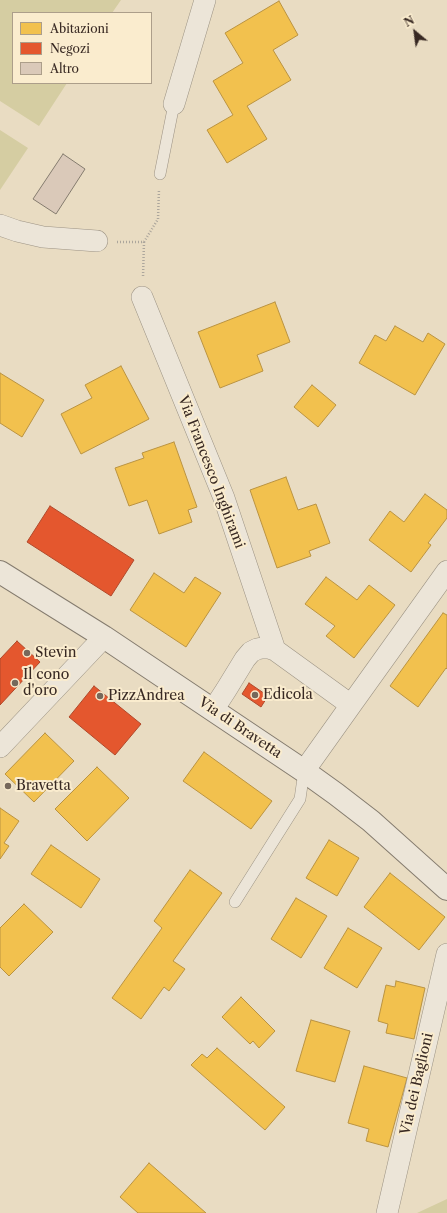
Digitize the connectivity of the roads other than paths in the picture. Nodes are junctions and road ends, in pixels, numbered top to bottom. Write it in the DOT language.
graph roads {
  1 [pos="205,0"];
  2 [pos="174,104"];
  3 [pos="160,174"];
  4 [pos="0,225"];
  5 [pos="97,241"];
  6 [pos="142,297"];
  7 [pos="447,571"];
  8 [pos="0,572"];
  9 [pos="104,637"];
  10 [pos="275,650"];
  11 [pos="351,705"];
  12 [pos="213,710"];
  13 [pos="0,747"];
  14 [pos="304,771"];
  15 [pos="447,889"];
  16 [pos="235,902"];
  17 [pos="447,954"];
  18 [pos="387,1213"];
  1 -- 2 [label="street"];
  2 -- 3 [label="lane"];
  4 -- 5 [label="street"];
  6 -- 10 [label="street, Via Francesco Inghirami"];
  7 -- 11 [label="street"];
  8 -- 9 [label="main road, Via di Bravetta"];
  9 -- 12 [label="main road, Via di Bravetta"];
  9 -- 13 [label="street"];
  10 -- 11 [label="street"];
  10 -- 12 [label="street"];
  11 -- 14 [label="street"];
  12 -- 14 [label="main road, Via di Bravetta"];
  14 -- 15 [label="main road, Via di Bravetta"];
  14 -- 16 [label="lane"];
  17 -- 18 [label="street, Via dei Baglioni"];
}
